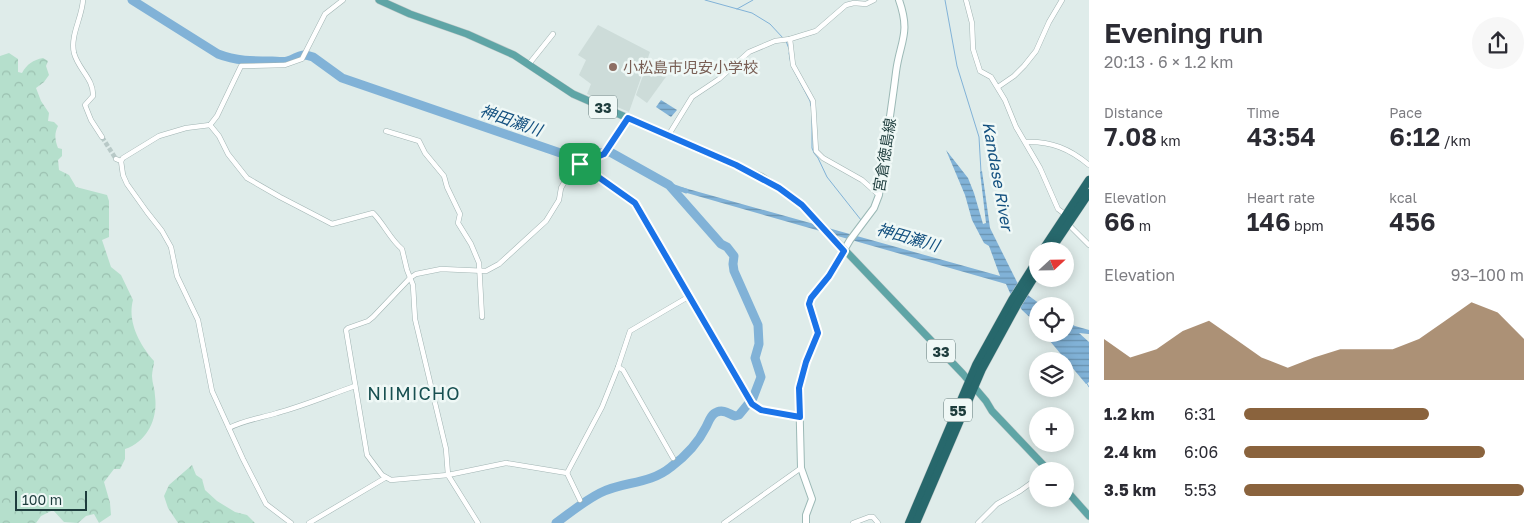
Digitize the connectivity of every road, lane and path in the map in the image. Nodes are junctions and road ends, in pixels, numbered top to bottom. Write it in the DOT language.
graph roads {
  1 [pos="83,0"];
  2 [pos="342,0"];
  3 [pos="379,0"];
  4 [pos="874,0"];
  5 [pos="900,0"];
  6 [pos="966,0"];
  7 [pos="1062,0"];
  8 [pos="553,34"];
  9 [pos="790,38"];
  10 [pos="529,64"];
  11 [pos="998,87"];
  12 [pos="628,118"];
  13 [pos="210,125"];
  14 [pos="386,131"];
  15 [pos="668,136"];
  16 [pos="102,137"];
  17 [pos="1026,142"];
  18 [pos="580,164"];
  19 [pos="1089,165"];
  20 [pos="1089,180"];
  21 [pos="1089,194"];
  22 [pos="879,195"];
  23 [pos="1066,215"];
  24 [pos="1068,224"];
  25 [pos="1048,242"];
  26 [pos="1056,242"];
  27 [pos="1089,245"];
  28 [pos="844,251"];
  29 [pos="479,271"];
  30 [pos="1029,276"];
  31 [pos="410,278"];
  32 [pos="1029,283"];
  33 [pos="688,297"];
  34 [pos="1015,302"];
  35 [pos="482,317"];
  36 [pos="618,368"];
  37 [pos="972,385"];
  38 [pos="355,386"];
  39 [pos="800,417"];
  40 [pos="228,428"];
  41 [pos="673,458"];
  42 [pos="1040,462"];
  43 [pos="802,468"];
  44 [pos="567,473"];
  45 [pos="448,475"];
  46 [pos="385,478"];
  47 [pos="1029,485"];
  48 [pos="1074,499"];
  49 [pos="580,500"];
  50 [pos="1089,516"];
  51 [pos="290,523"];
  52 [pos="308,523"];
  53 [pos="478,523"];
  54 [pos="724,523"];
  55 [pos="806,523"];
  56 [pos="853,523"];
  57 [pos="878,523"];
  58 [pos="909,523"];
  59 [pos="916,523"];
  60 [pos="978,523"];
  1 -- 16 [label="street"];
  2 -- 13 [label="street"];
  3 -- 10 [label="main road, 33"];
  4 -- 9 [label="street"];
  5 -- 22 [label="main road, 宮倉徳島線"];
  6 -- 11 [label="street"];
  7 -- 11 [label="street"];
  8 -- 10 [label="street"];
  9 -- 15 [label="street"];
  9 -- 22 [label="street"];
  10 -- 12 [label="main road, 33"];
  11 -- 17 [label="street"];
  12 -- 15 [label="main road, 33"];
  12 -- 18 [label="street"];
  13 -- 31 [label="street"];
  13 -- 40 [label="street"];
  14 -- 29 [label="street"];
  15 -- 28 [label="main road, 33"];
  17 -- 19 [label="street"];
  17 -- 23 [label="street"];
  18 -- 29 [label="street"];
  18 -- 33 [label="street"];
  20 -- 23 [label="highway"];
  21 -- 24 [label="highway"];
  22 -- 28 [label="main road, 宮倉徳島線"];
  23 -- 25 [label="highway"];
  24 -- 26 [label="highway"];
  24 -- 27 [label="street"];
  28 -- 37 [label="main road, 33"];
  28 -- 39 [label="main road, 宮倉徳島線"];
  29 -- 31 [label="street"];
  29 -- 35 [label="street"];
  30 -- 34 [label="highway, 55"];
  31 -- 38 [label="street"];
  31 -- 45 [label="street"];
  32 -- 34 [label="highway, 55"];
  33 -- 36 [label="street"];
  33 -- 39 [label="street"];
  34 -- 37 [label="highway, 55"];
  36 -- 41 [label="street"];
  36 -- 44 [label="street"];
  37 -- 42 [label="main road, 33"];
  37 -- 58 [label="highway, 55"];
  37 -- 59 [label="highway, 55"];
  38 -- 40 [label="street"];
  38 -- 46 [label="street"];
  39 -- 43 [label="main road, 宮倉徳島線"];
  40 -- 51 [label="street"];
  43 -- 54 [label="street"];
  43 -- 55 [label="main road, 宮倉徳島線"];
  44 -- 45 [label="street"];
  44 -- 49 [label="street"];
  45 -- 46 [label="street"];
  45 -- 53 [label="street"];
  46 -- 52 [label="street"];
  47 -- 60 [label="street"];
  48 -- 50 [label="main road"];
  56 -- 57 [label="street"];
}
